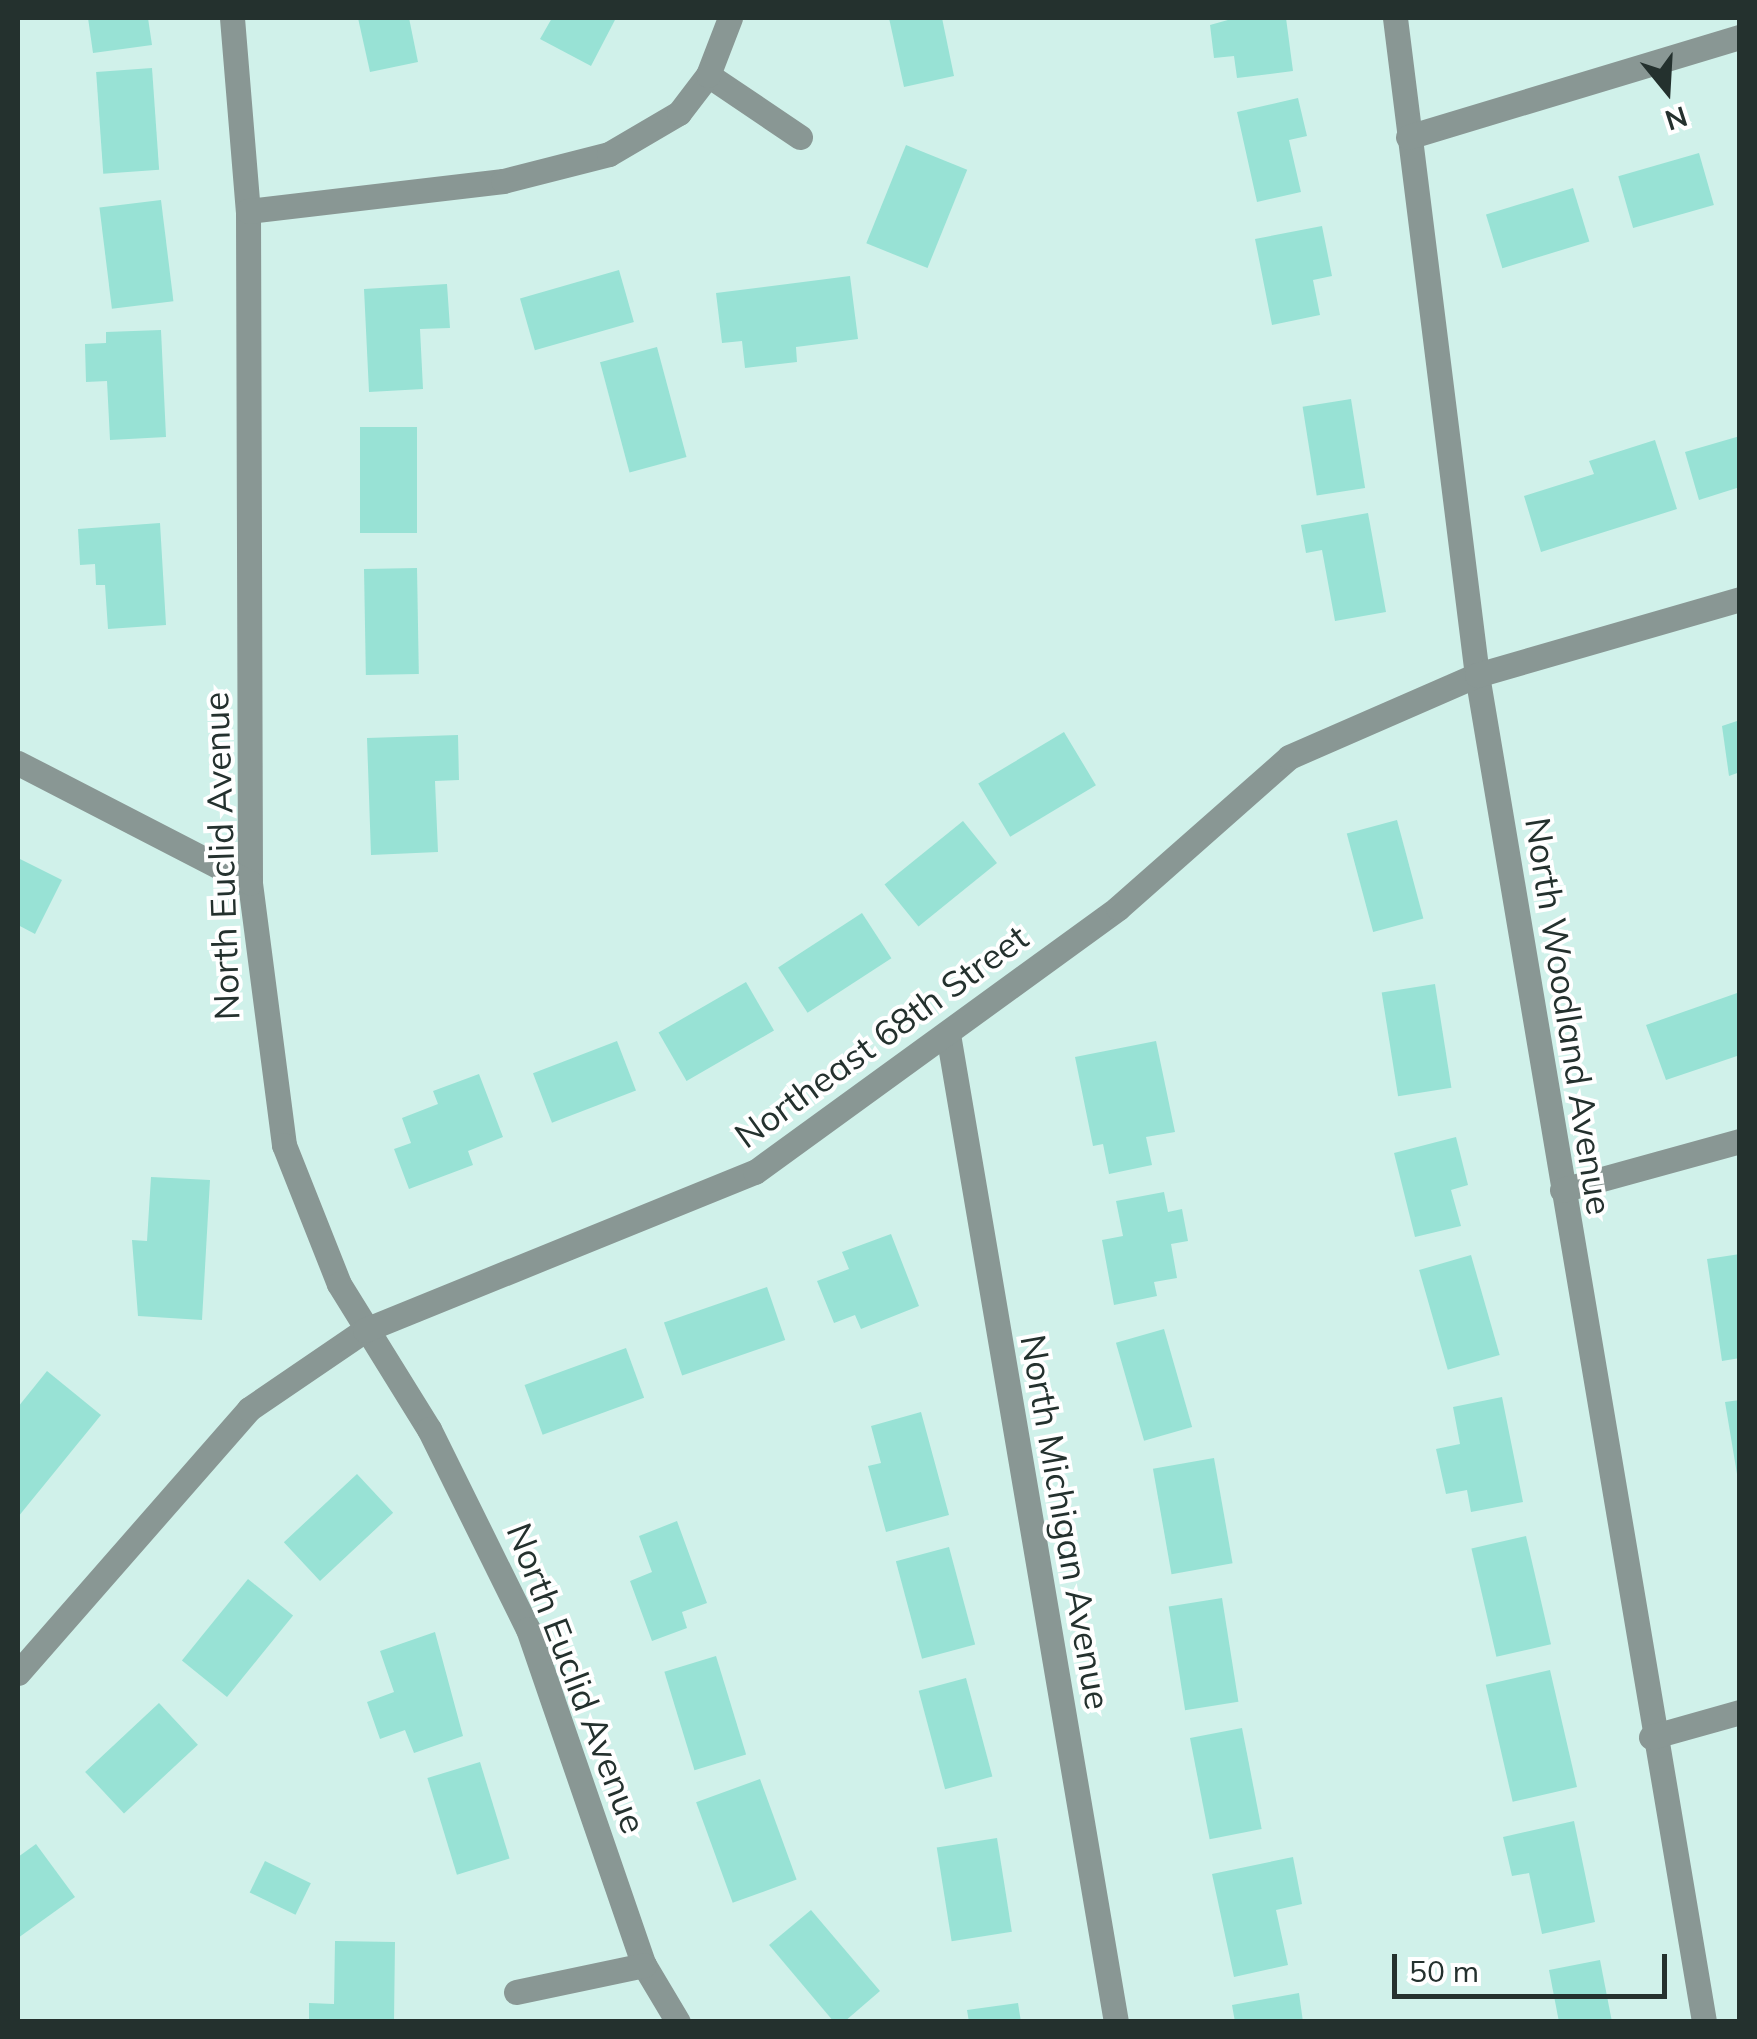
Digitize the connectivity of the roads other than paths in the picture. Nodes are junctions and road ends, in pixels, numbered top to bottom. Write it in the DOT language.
graph roads {
  1 [pos="232,18"];
  2 [pos="730,18"];
  3 [pos="1395,18"];
  4 [pos="1740,37"];
  5 [pos="708,74"];
  6 [pos="800,137"];
  7 [pos="1408,137"];
  8 [pos="248,211"];
  9 [pos="1740,599"];
  10 [pos="1477,675"];
  11 [pos="18,763"];
  12 [pos="250,882"];
  13 [pos="948,1034"];
  14 [pos="1740,1141"];
  15 [pos="1562,1190"];
  16 [pos="365,1330"];
  17 [pos="18,1674"];
  18 [pos="1740,1712"];
  19 [pos="1651,1736"];
  20 [pos="644,1965"];
  21 [pos="516,1992"];
  22 [pos="678,2022"];
  23 [pos="1116,2022"];
  24 [pos="1704,2022"];
  1 -- 8 [label="street, North Euclid Avenue"];
  2 -- 5 [label="street"];
  3 -- 7 [label="street, North Woodland Avenue"];
  4 -- 7 [label="street"];
  5 -- 6 [label="street"];
  5 -- 8 [label="street"];
  7 -- 10 [label="street, North Woodland Avenue"];
  8 -- 12 [label="street, North Euclid Avenue"];
  9 -- 10 [label="street, Northeast 68th Street"];
  10 -- 13 [label="street, Northeast 68th Street"];
  10 -- 15 [label="street, North Woodland Avenue"];
  11 -- 12 [label="street"];
  12 -- 16 [label="street, North Euclid Avenue"];
  13 -- 16 [label="street, Northeast 68th Street"];
  13 -- 23 [label="street, North Michigan Avenue"];
  14 -- 15 [label="street"];
  15 -- 19 [label="street, North Woodland Avenue"];
  16 -- 17 [label="street, Northeast 68th Street"];
  16 -- 20 [label="street, North Euclid Avenue"];
  18 -- 19 [label="street"];
  19 -- 24 [label="street, North Woodland Avenue"];
  20 -- 21 [label="street"];
  20 -- 22 [label="street, North Euclid Avenue"];
}
